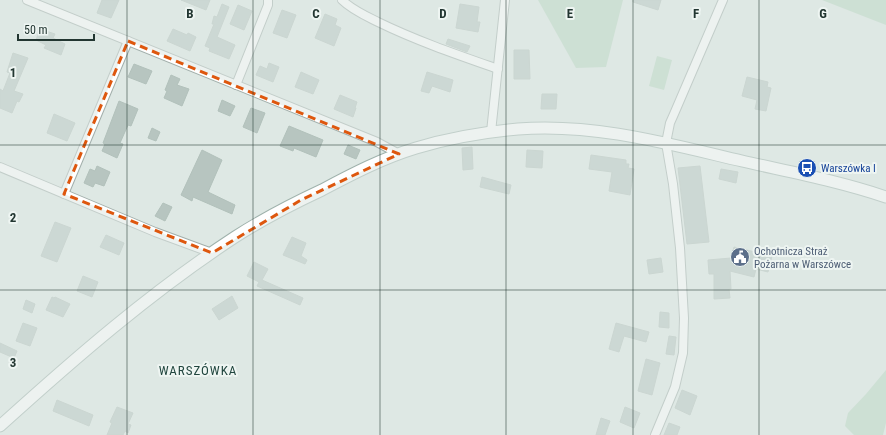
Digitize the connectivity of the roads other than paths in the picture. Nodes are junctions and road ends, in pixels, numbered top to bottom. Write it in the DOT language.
graph roads {
  1 [pos="27,0"];
  2 [pos="268,0"];
  3 [pos="342,0"];
  4 [pos="505,0"];
  5 [pos="723,0"];
  6 [pos="128,41"];
  7 [pos="498,69"];
  8 [pos="236,85"];
  9 [pos="491,132"];
  10 [pos="666,143"];
  11 [pos="398,154"];
  12 [pos="0,167"];
  13 [pos="64,194"];
  14 [pos="886,197"];
  15 [pos="212,253"];
  16 [pos="0,426"];
  17 [pos="655,435"];
  1 -- 6 [label="street"];
  2 -- 8 [label="street"];
  3 -- 7 [label="street"];
  4 -- 7 [label="street"];
  5 -- 10 [label="street"];
  6 -- 8 [label="street"];
  6 -- 13 [label="street"];
  7 -- 9 [label="street"];
  8 -- 11 [label="street"];
  9 -- 10 [label="street"];
  9 -- 11 [label="street"];
  10 -- 14 [label="street"];
  10 -- 17 [label="street"];
  11 -- 15 [label="street"];
  12 -- 13 [label="street"];
  13 -- 15 [label="street"];
  15 -- 16 [label="street"];
}
